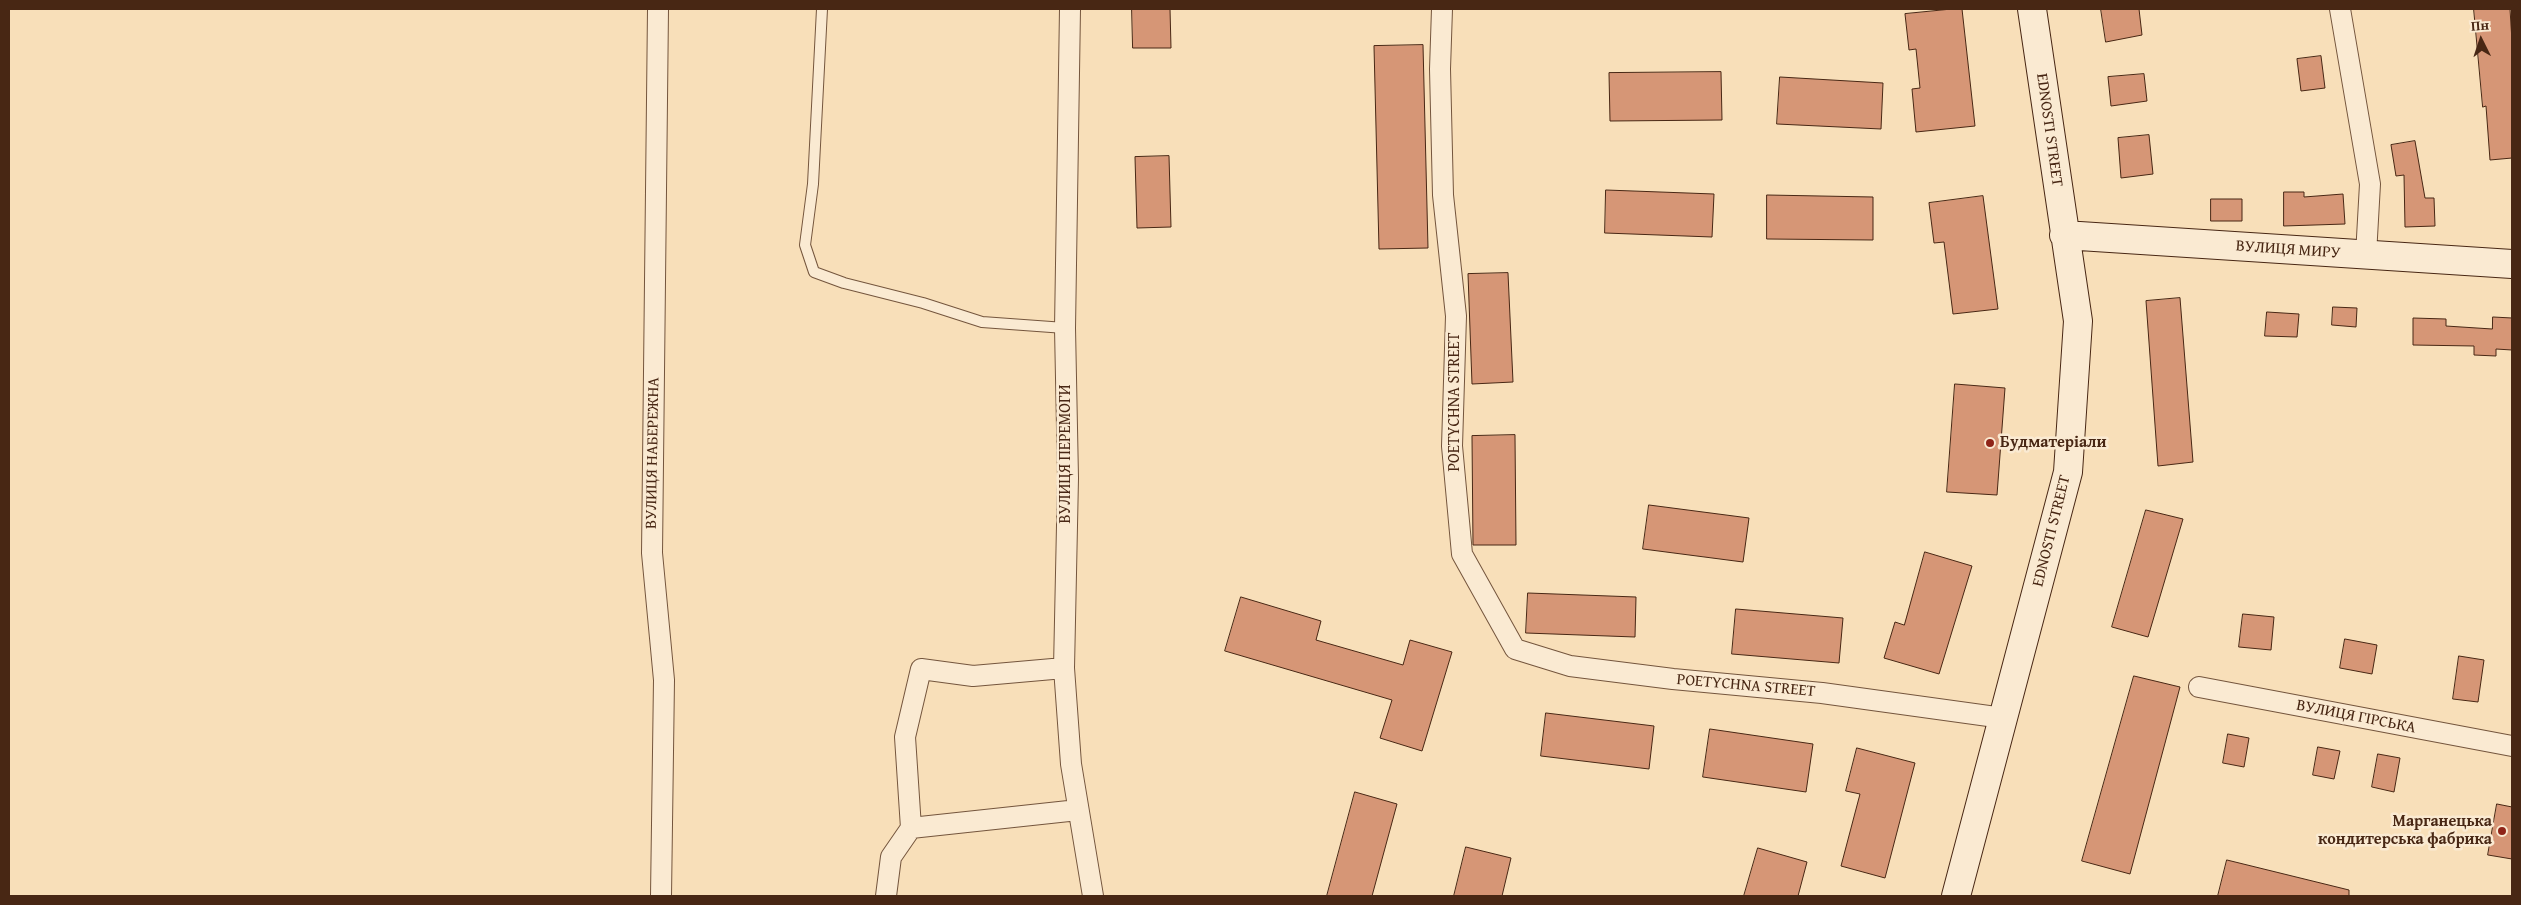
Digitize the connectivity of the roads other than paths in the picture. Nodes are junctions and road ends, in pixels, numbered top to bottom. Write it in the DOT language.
graph roads {
  1 [pos="658,9"];
  2 [pos="822,9"];
  3 [pos="1070,9"];
  4 [pos="1442,9"];
  5 [pos="2032,9"];
  6 [pos="2340,9"];
  7 [pos="2064,235"];
  8 [pos="2366,255"];
  9 [pos="2512,264"];
  10 [pos="1066,328"];
  11 [pos="1064,668"];
  12 [pos="2199,687"];
  13 [pos="2003,718"];
  14 [pos="2512,746"];
  15 [pos="1078,810"];
  16 [pos="912,828"];
  17 [pos="661,896"];
  18 [pos="886,896"];
  19 [pos="1093,896"];
  20 [pos="1956,896"];
  1 -- 17 [label="street, ВУЛИЦЯ НАБЕРЕЖНА"];
  2 -- 10 [label="lane"];
  3 -- 10 [label="street, ВУЛИЦЯ ПЕРЕМОГИ"];
  4 -- 13 [label="street, POETYCHNA STREET"];
  5 -- 7 [label="street, EDNOSTI STREET"];
  6 -- 8 [label="street"];
  7 -- 8 [label="street, ВУЛИЦЯ МИРУ"];
  7 -- 13 [label="street, EDNOSTI STREET"];
  8 -- 9 [label="street, ВУЛИЦЯ МИРУ"];
  10 -- 11 [label="street, ВУЛИЦЯ ПЕРЕМОГИ"];
  11 -- 15 [label="street, ВУЛИЦЯ ПЕРЕМОГИ"];
  11 -- 16 [label="street"];
  12 -- 14 [label="street, ВУЛИЦЯ ГІРСЬКА"];
  13 -- 20 [label="street, EDNOSTI STREET"];
  15 -- 16 [label="street"];
  15 -- 19 [label="street, ВУЛИЦЯ ПЕРЕМОГИ"];
  16 -- 18 [label="street"];
}
